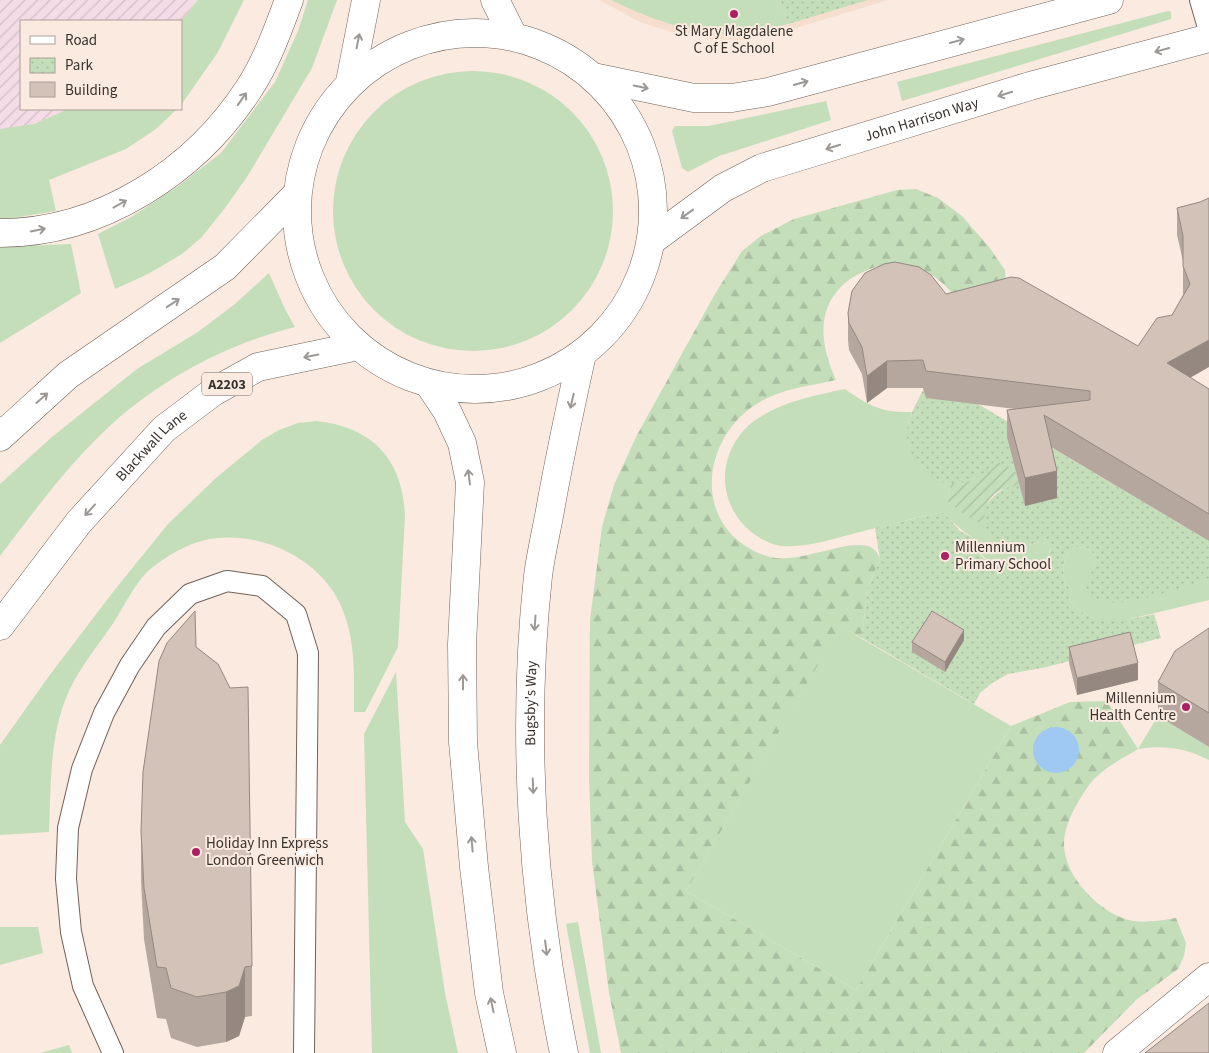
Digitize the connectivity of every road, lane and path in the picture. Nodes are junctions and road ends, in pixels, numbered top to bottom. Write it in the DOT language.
graph roads {
  1 [pos="289,0"];
  2 [pos="366,0"];
  3 [pos="495,0"];
  4 [pos="1109,0"];
  5 [pos="1200,0"];
  6 [pos="1209,31"];
  7 [pos="513,36"];
  8 [pos="1209,38"];
  9 [pos="593,77"];
  10 [pos="350,82"];
  11 [pos="296,194"];
  12 [pos="0,233"];
  13 [pos="652,241"];
  14 [pos="358,346"];
  15 [pos="582,354"];
  16 [pos="429,384"];
  17 [pos="1,433"];
  18 [pos="0,626"];
  19 [pos="1209,977"];
  20 [pos="113,1053"];
  21 [pos="304,1053"];
  22 [pos="502,1053"];
  23 [pos="564,1053"];
  24 [pos="1116,1053"];
  12 -- 1 [label="main road, one-way"];
  10 -- 2 [label="main road, one-way"];
  3 -- 7 [label="main road"];
  9 -- 4 [label="main road, one-way"];
  5 -- 6 [label="lane"];
  7 -- 9 [label="main road"];
  7 -- 10 [label="main road"];
  8 -- 13 [label="main road, John Harrison Way, one-way"];
  9 -- 13 [label="main road"];
  10 -- 11 [label="main road"];
  11 -- 14 [label="main road"];
  17 -- 11 [label="main road, one-way"];
  13 -- 15 [label="main road"];
  14 -- 16 [label="main road"];
  14 -- 18 [label="main road, Blackwall Lane / A2203, one-way"];
  15 -- 16 [label="main road"];
  15 -- 23 [label="main road, Bugsby's Way, one-way"];
  22 -- 16 [label="main road, one-way"];
  19 -- 24 [label="main road"];
  20 -- 21 [label="lane"];
}
